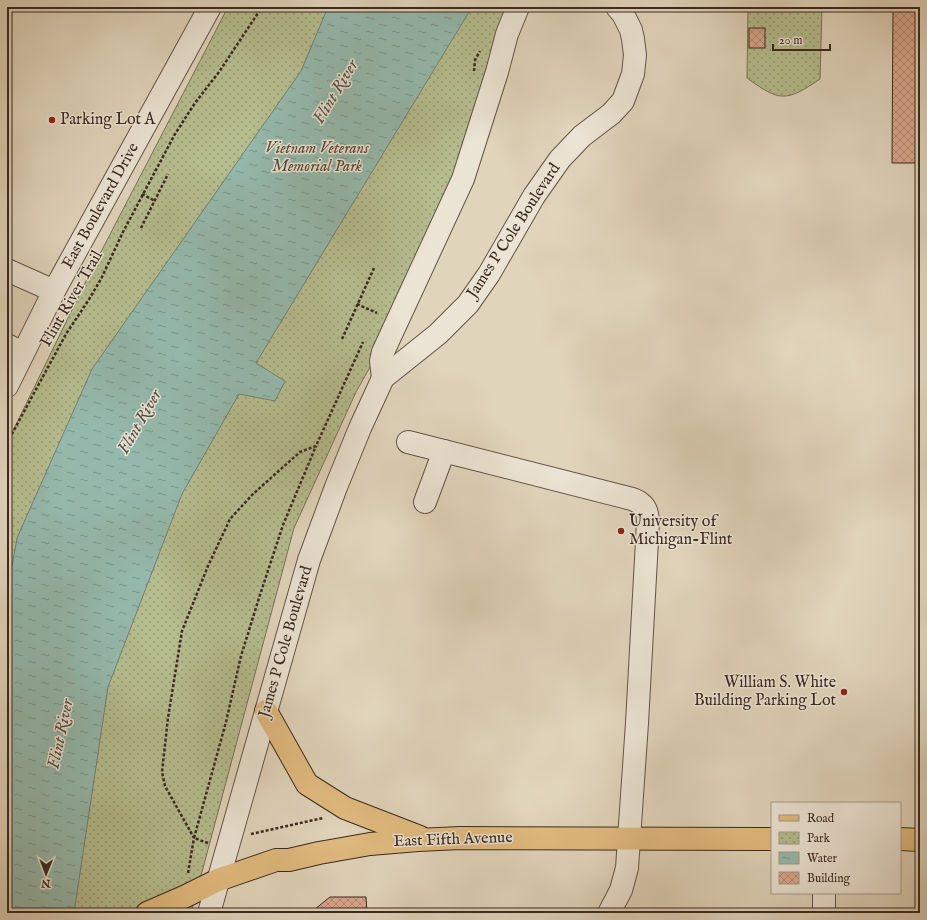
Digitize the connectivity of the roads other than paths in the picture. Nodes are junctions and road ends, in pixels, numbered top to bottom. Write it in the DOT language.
graph roads {
  1 [pos="210,7"];
  2 [pos="518,7"];
  3 [pos="617,7"];
  4 [pos="7,270"];
  5 [pos="54,292"];
  6 [pos="15,349"];
  7 [pos="383,378"];
  8 [pos="7,386"];
  9 [pos="408,442"];
  10 [pos="444,451"];
  11 [pos="425,502"];
  12 [pos="266,711"];
  13 [pos="427,839"];
  14 [pos="630,839"];
  15 [pos="771,839"];
  16 [pos="901,840"];
  17 [pos="920,840"];
  18 [pos="218,880"];
  19 [pos="147,913"];
  20 [pos="209,913"];
  21 [pos="609,913"];
  1 -- 5 [label="street, East Boulevard Drive"];
  2 -- 7 [label="street, James P Cole Boulevard"];
  3 -- 7 [label="street, James P Cole Boulevard"];
  4 -- 5 [label="street"];
  5 -- 6 [label="street, East Boulevard Drive"];
  6 -- 8 [label="street, East Boulevard Drive"];
  7 -- 12 [label="street, James P Cole Boulevard"];
  9 -- 10 [label="street"];
  10 -- 11 [label="street"];
  10 -- 14 [label="street"];
  12 -- 13 [label="main road"];
  12 -- 18 [label="street, James P Cole Boulevard"];
  13 -- 14 [label="main road, East Fifth Avenue"];
  13 -- 18 [label="main road, East Fifth Avenue"];
  14 -- 15 [label="main road, East Fifth Avenue"];
  14 -- 21 [label="street"];
  16 -- 17 [label="main road"];
  18 -- 19 [label="main road, East Fifth Avenue"];
  18 -- 20 [label="street, James P Cole Boulevard"];
}
